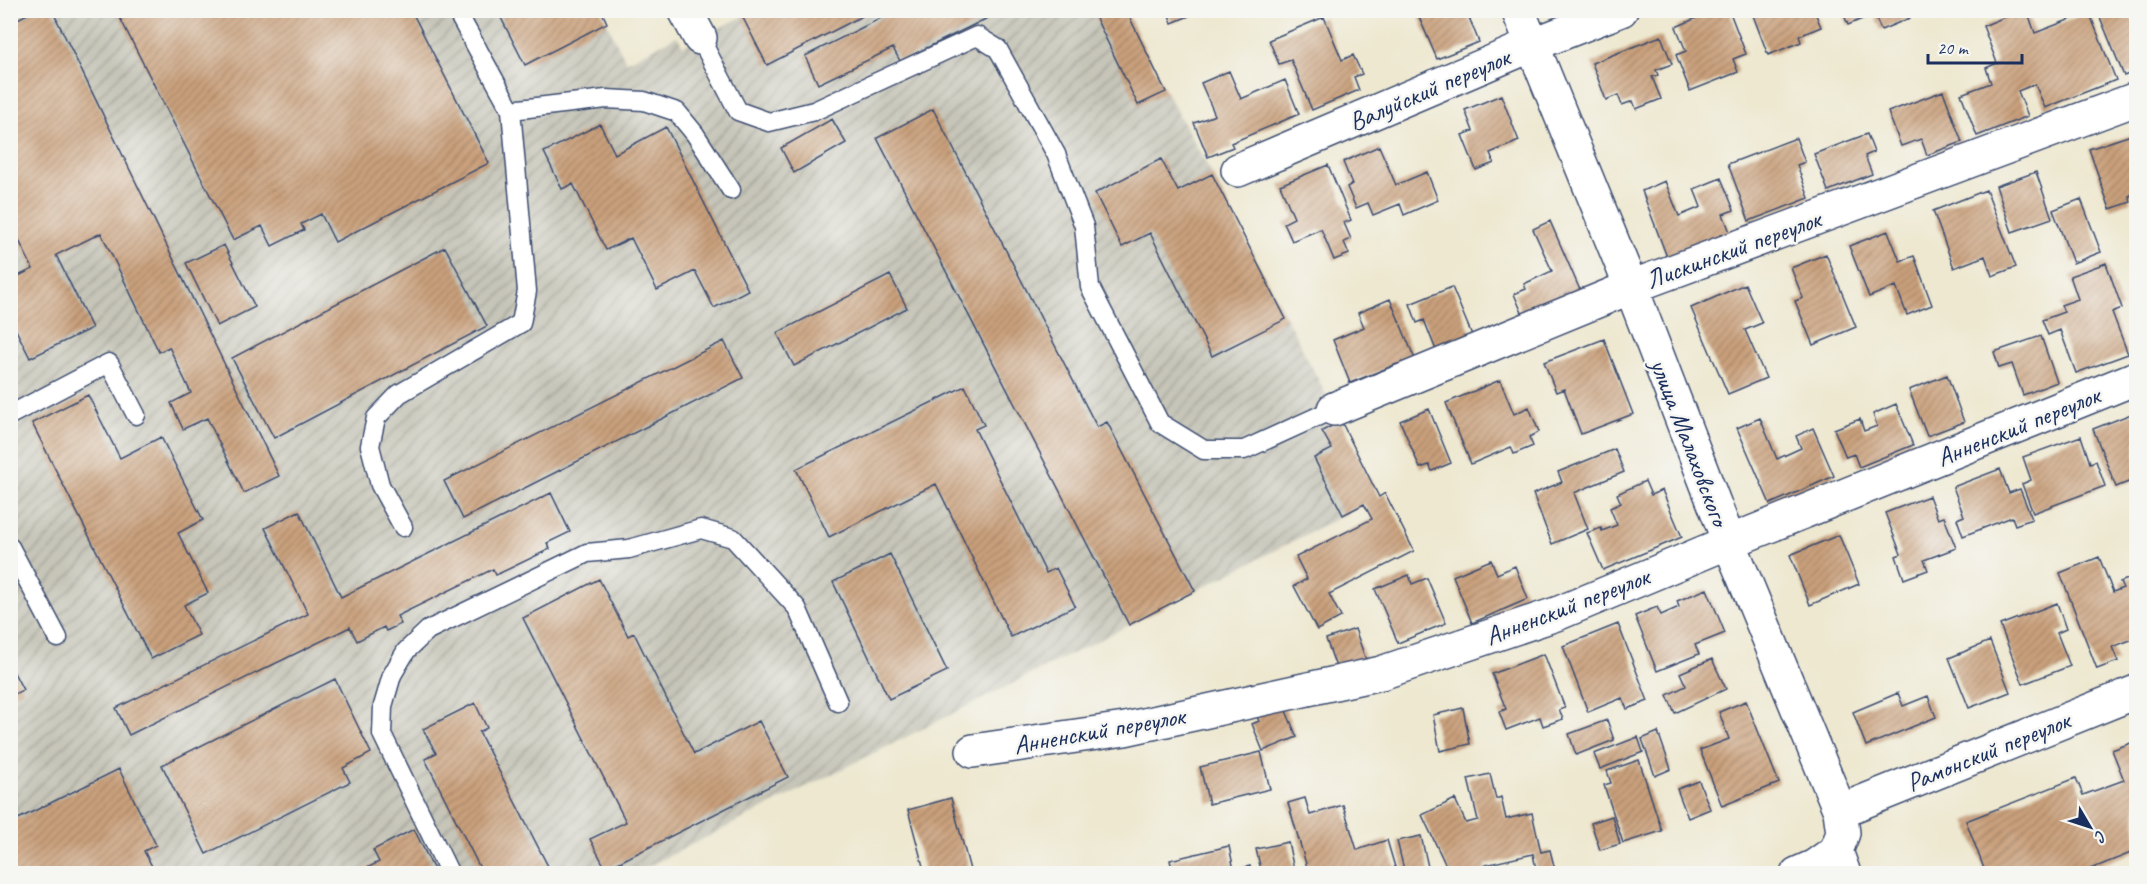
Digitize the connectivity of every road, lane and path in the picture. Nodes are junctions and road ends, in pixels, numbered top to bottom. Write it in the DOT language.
graph roads {
  1 [pos="456,10"];
  2 [pos="1518,10"];
  3 [pos="1621,10"];
  4 [pos="692,24"];
  5 [pos="1532,45"];
  6 [pos="2136,99"];
  7 [pos="511,110"];
  8 [pos="1238,170"];
  9 [pos="731,190"];
  10 [pos="1630,287"];
  11 [pos="2136,378"];
  12 [pos="1334,409"];
  13 [pos="10,415"];
  14 [pos="136,416"];
  15 [pos="403,527"];
  16 [pos="1729,542"];
  17 [pos="10,547"];
  18 [pos="58,638"];
  19 [pos="2136,692"];
  20 [pos="838,702"];
  21 [pos="973,751"];
  22 [pos="1840,811"];
  23 [pos="1840,862"];
  24 [pos="450,873"];
  25 [pos="1797,873"];
  1 -- 7 [label="lane"];
  2 -- 5 [label="street, улица Малаховского"];
  3 -- 5 [label="street, Валуйский переулок"];
  4 -- 12 [label="lane"];
  5 -- 8 [label="street, Валуйский переулок"];
  5 -- 10 [label="street, улица Малаховского"];
  6 -- 10 [label="street, Лискинский переулок"];
  7 -- 9 [label="lane"];
  7 -- 15 [label="lane"];
  10 -- 12 [label="street, Лискинский переулок"];
  10 -- 16 [label="street, улица Малаховского"];
  11 -- 16 [label="street, Анненский переулок"];
  13 -- 14 [label="lane"];
  16 -- 21 [label="street, Анненский переулок"];
  16 -- 22 [label="street, улица Малаховского"];
  17 -- 18 [label="lane"];
  19 -- 22 [label="street, Рамонский переулок"];
  20 -- 24 [label="lane"];
  22 -- 23 [label="street, улица Малаховского"];
  23 -- 25 [label="street"];
}
